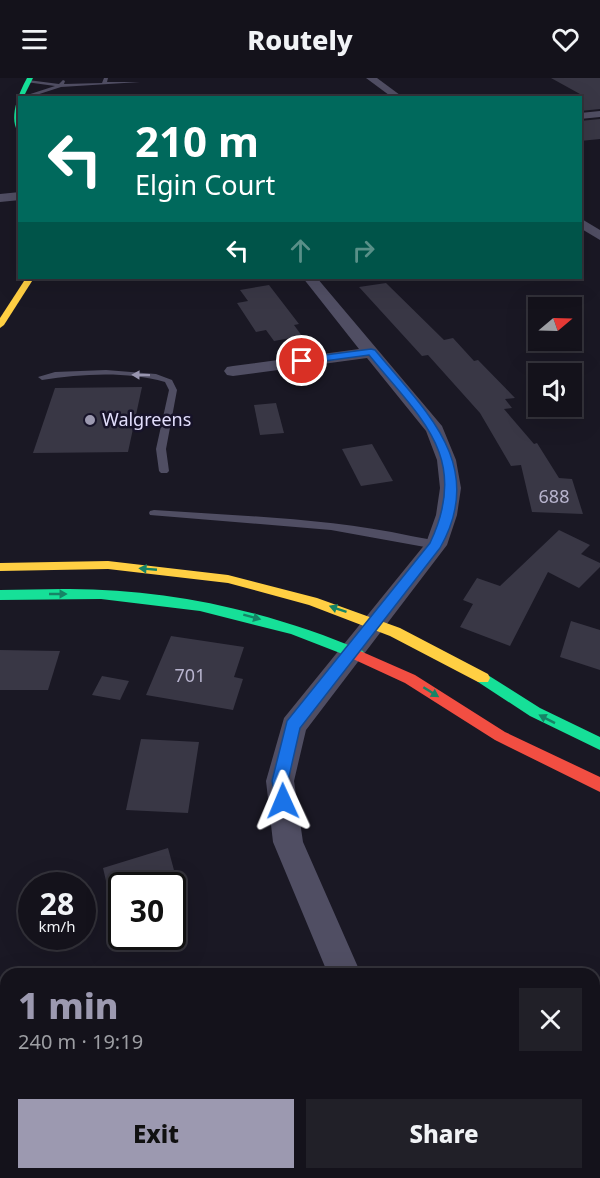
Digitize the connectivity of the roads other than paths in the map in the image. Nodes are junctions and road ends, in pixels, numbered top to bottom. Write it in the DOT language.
graph roads {
  1 [pos="64,78"];
  2 [pos="370,78"];
  3 [pos="29,80"];
  4 [pos="105,80"];
  5 [pos="138,82"];
  6 [pos="61,86"];
  7 [pos="21,96"];
  8 [pos="27,96"];
  9 [pos="397,96"];
  10 [pos="600,114"];
  11 [pos="582,116"];
  12 [pos="18,196"];
  13 [pos="0,198"];
  14 [pos="582,223"];
  15 [pos="600,236"];
  16 [pos="30,279"];
  17 [pos="311,279"];
  18 [pos="0,325"];
  19 [pos="371,352"];
  20 [pos="233,370"];
  21 [pos="42,377"];
  22 [pos="164,471"];
  23 [pos="154,513"];
  24 [pos="436,545"];
  25 [pos="0,567"];
  26 [pos="0,595"];
  27 [pos="374,622"];
  28 [pos="351,652"];
  29 [pos="600,744"];
  30 [pos="600,785"];
  31 [pos="342,968"];
  1 -- 6 [label="lane"];
  2 -- 9 [label="street"];
  3 -- 6 [label="lane"];
  3 -- 7 [label="street"];
  4 -- 5 [label="lane"];
  4 -- 6 [label="lane"];
  6 -- 8 [label="lane"];
  10 -- 11 [label="street"];
  12 -- 13 [label="street"];
  14 -- 15 [label="street"];
  16 -- 18 [label="street"];
  17 -- 19 [label="street"];
  19 -- 20 [label="street"];
  19 -- 24 [label="street"];
  22 -- 21 [label="lane, one-way"];
  23 -- 24 [label="lane"];
  24 -- 27 [label="street"];
  27 -- 25 [label="street, one-way"];
  26 -- 28 [label="street, one-way"];
  27 -- 28 [label="street"];
  29 -- 27 [label="street, one-way"];
  28 -- 30 [label="street, one-way"];
  28 -- 31 [label="street"];
}
